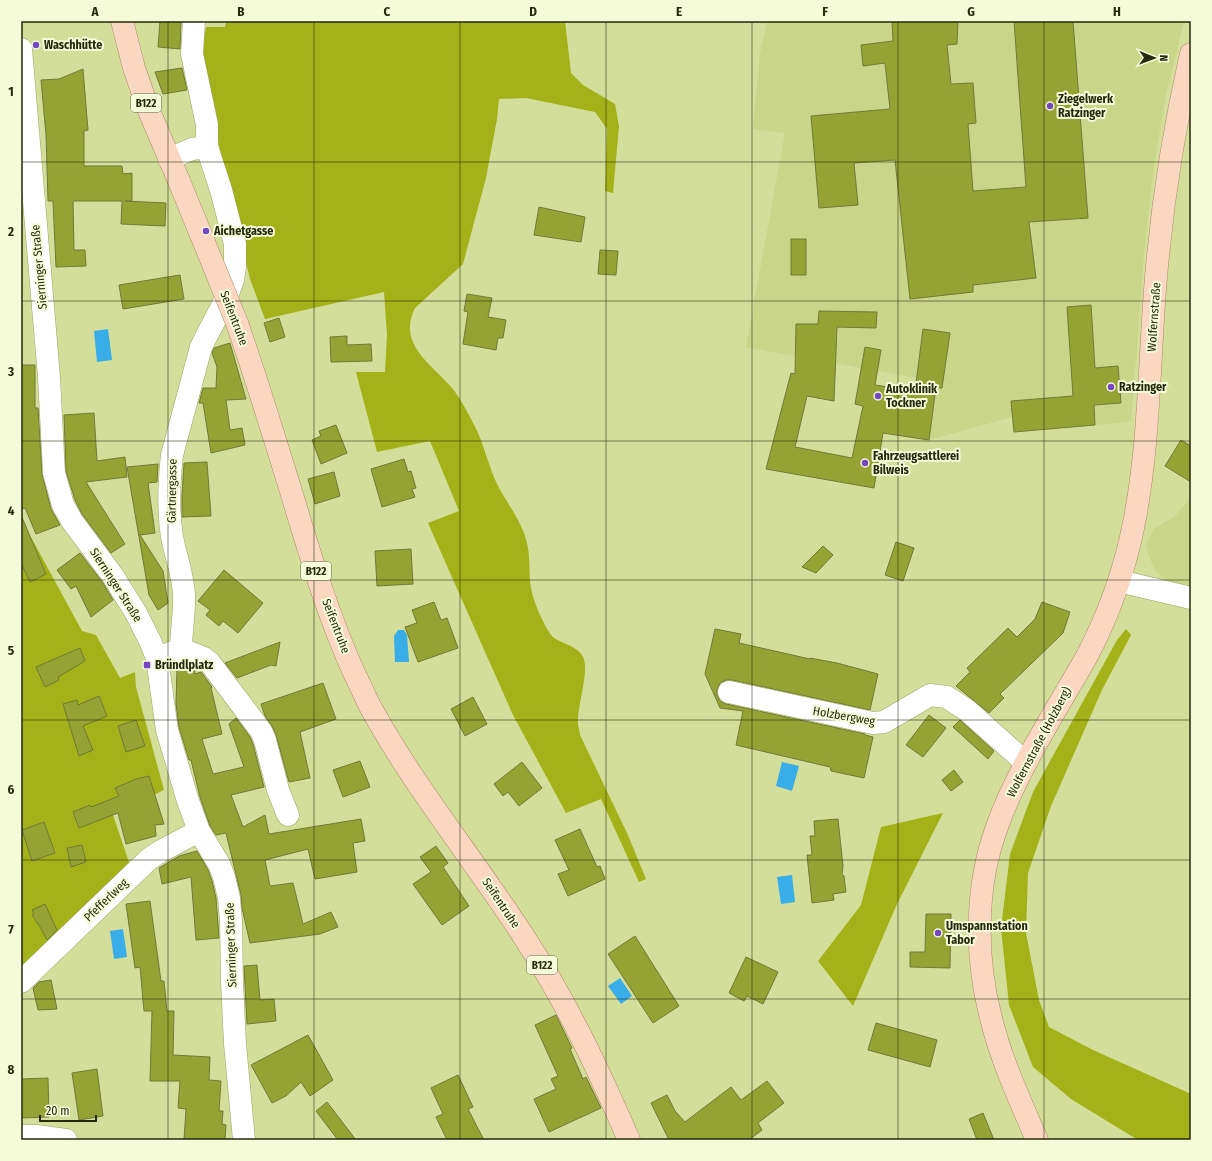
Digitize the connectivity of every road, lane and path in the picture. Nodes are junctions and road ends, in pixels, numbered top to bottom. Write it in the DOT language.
graph roads {
  1 [pos="122,21"];
  2 [pos="194,21"];
  3 [pos="21,49"];
  4 [pos="1191,54"];
  5 [pos="207,147"];
  6 [pos="169,159"];
  7 [pos="228,319"];
  8 [pos="1119,581"];
  9 [pos="1191,598"];
  10 [pos="180,650"];
  11 [pos="157,658"];
  12 [pos="729,692"];
  13 [pos="1025,762"];
  14 [pos="288,815"];
  15 [pos="199,831"];
  16 [pos="21,982"];
  17 [pos="21,1136"];
  18 [pos="66,1140"];
  19 [pos="244,1140"];
  20 [pos="629,1140"];
  21 [pos="1037,1140"];
  1 -- 6 [label="main road, Seifentruhe / B122"];
  2 -- 5 [label="street"];
  3 -- 11 [label="street, Sierninger Straße"];
  4 -- 8 [label="main road, Wolfernstraße"];
  5 -- 6 [label="street"];
  5 -- 7 [label="street"];
  6 -- 7 [label="main road, Seifentruhe / B122, bridge"];
  7 -- 10 [label="street, Gärtnergasse"];
  7 -- 20 [label="main road, Seifentruhe / B122"];
  8 -- 9 [label="street"];
  8 -- 13 [label="main road, Wolfernstraße (Holzberg)"];
  10 -- 11 [label="street"];
  10 -- 14 [label="street"];
  11 -- 15 [label="street, Sierninger Straße"];
  12 -- 13 [label="street, Holzbergweg"];
  13 -- 21 [label="main road, Wolfernstraße (Holzberg)"];
  15 -- 16 [label="street, Pfefferlweg"];
  15 -- 19 [label="street, Sierninger Straße"];
  17 -- 18 [label="street"];
}
